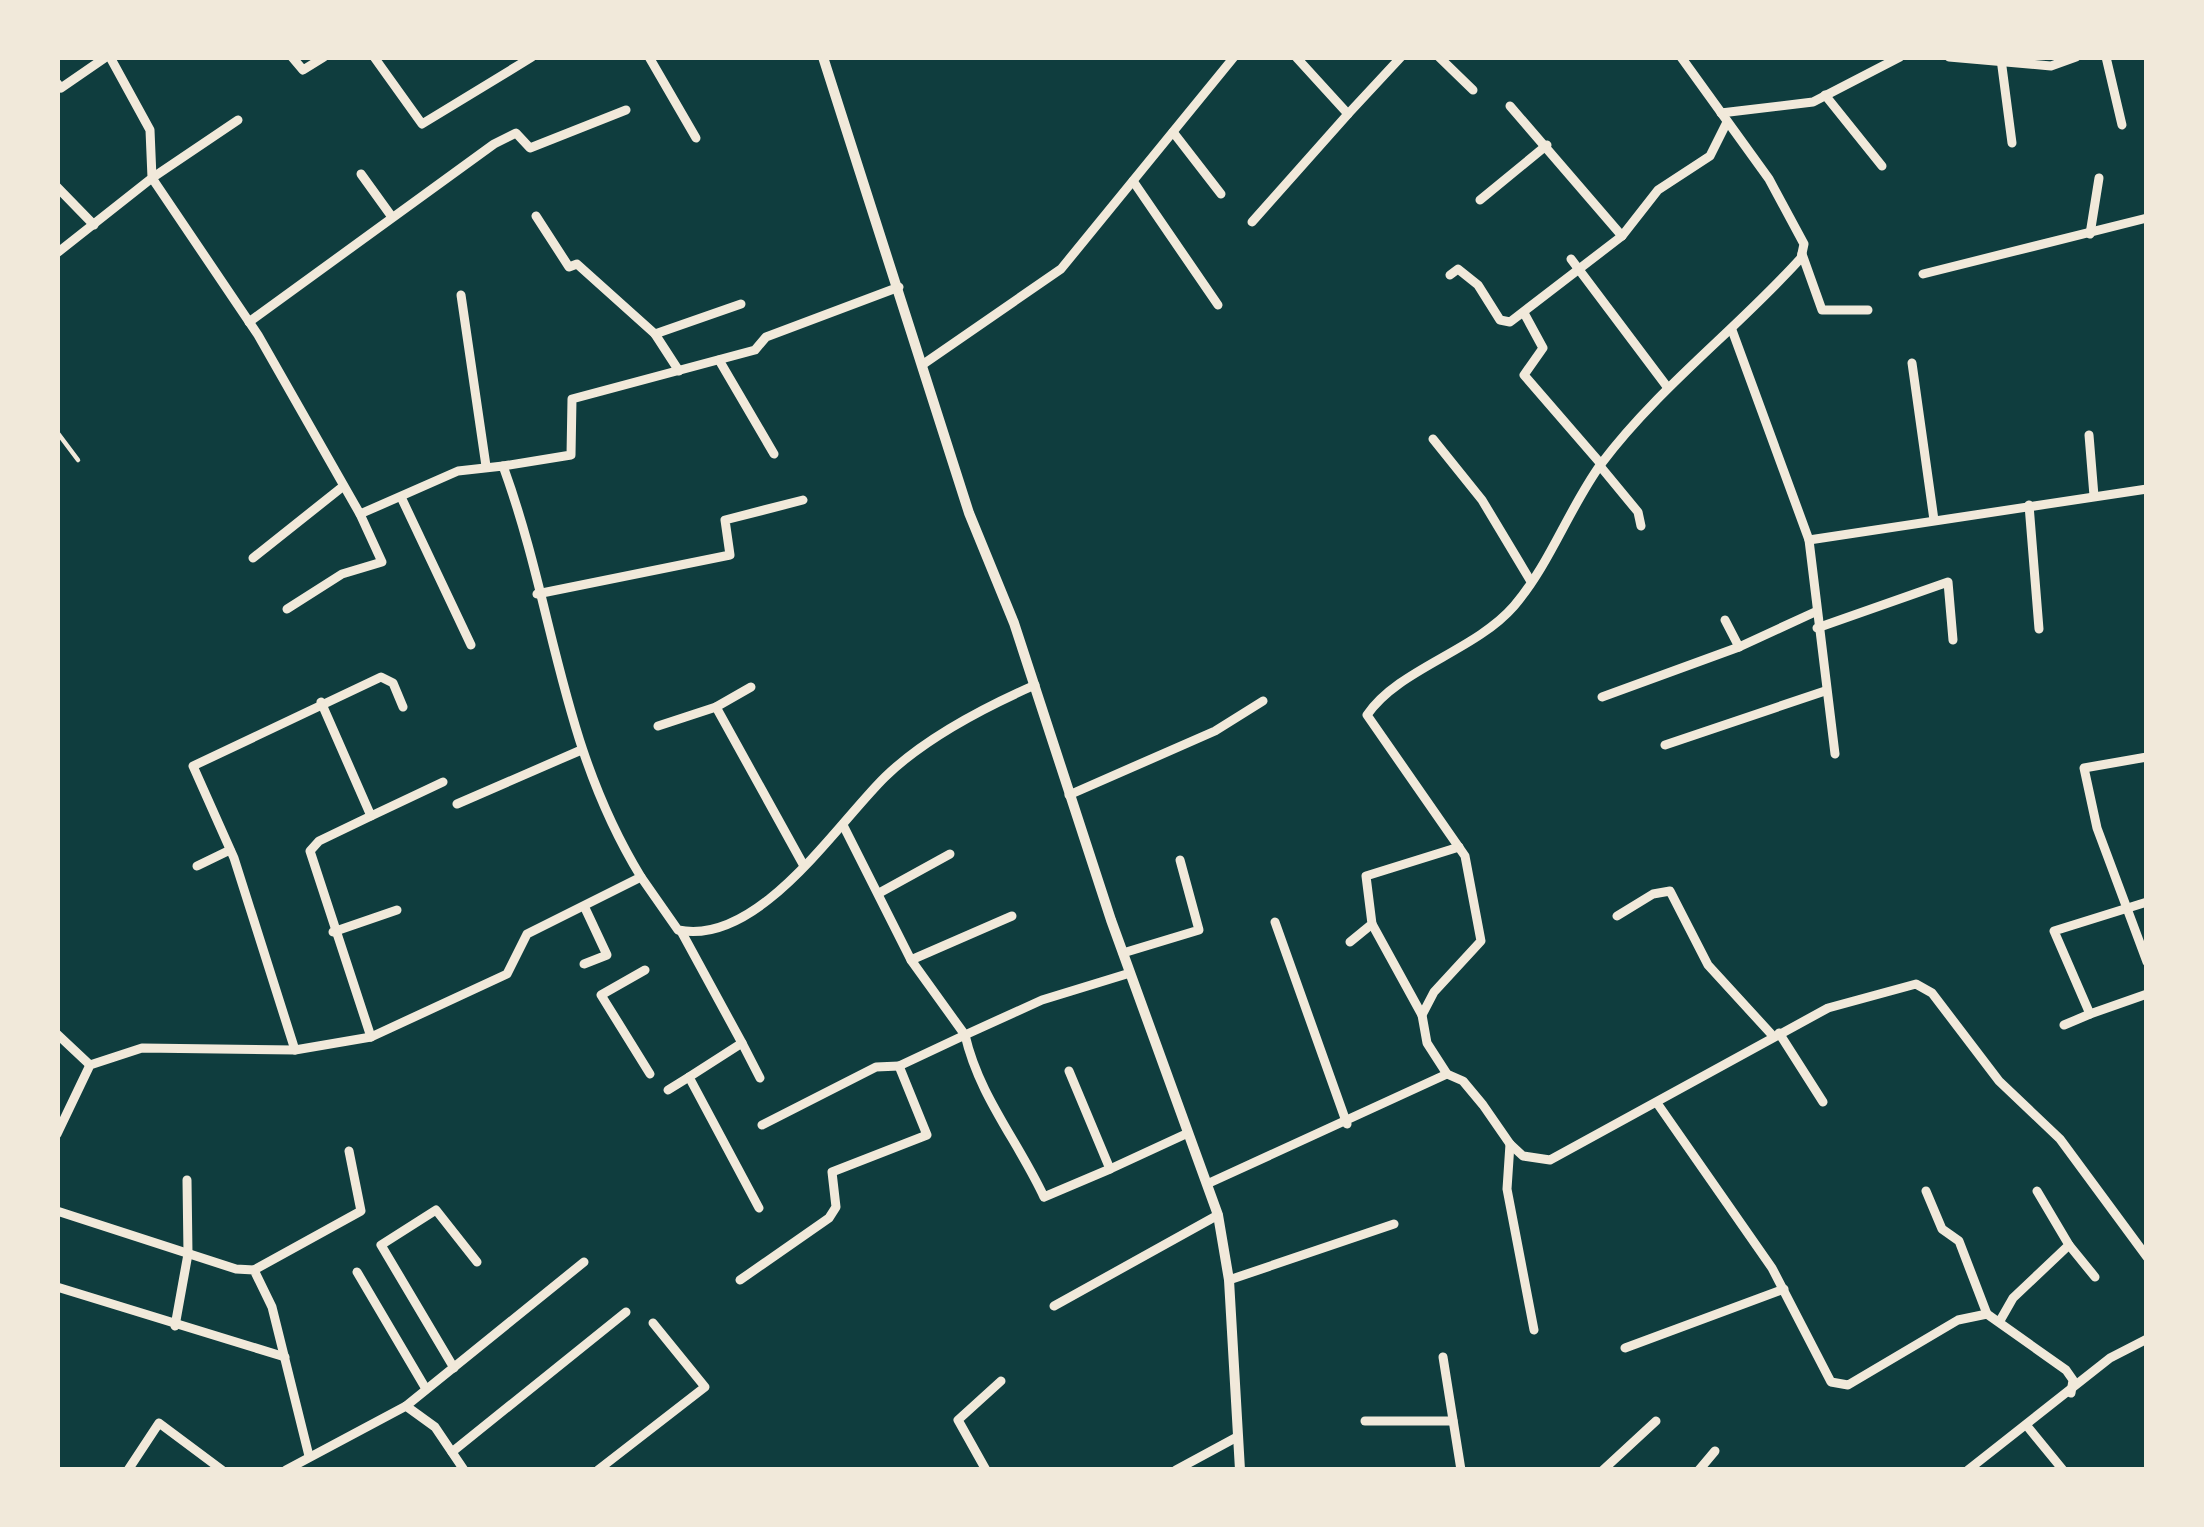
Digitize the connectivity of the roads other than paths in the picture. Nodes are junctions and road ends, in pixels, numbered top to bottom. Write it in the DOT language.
graph roads {
  1 [pos="108,57"];
  2 [pos="292,57"];
  3 [pos="324,57"];
  4 [pos="374,57"];
  5 [pos="532,57"];
  6 [pos="649,57"];
  7 [pos="823,57"];
  8 [pos="1234,57"];
  9 [pos="1295,57"];
  10 [pos="1401,57"];
  11 [pos="1438,57"];
  12 [pos="1681,57"];
  13 [pos="1900,57"];
  14 [pos="1949,57"];
  15 [pos="2076,57"];
  16 [pos="2106,57"];
  17 [pos="2001,60"];
  18 [pos="57,82"];
  19 [pos="1474,90"];
  20 [pos="1825,95"];
  21 [pos="1510,106"];
  22 [pos="626,110"];
  23 [pos="1348,114"];
  24 [pos="1724,117"];
  25 [pos="238,119"];
  26 [pos="2122,125"];
  27 [pos="1173,132"];
  28 [pos="696,138"];
  29 [pos="2012,142"];
  30 [pos="1547,145"];
  31 [pos="1882,166"];
  32 [pos="361,174"];
  33 [pos="152,178"];
  34 [pos="2099,178"];
  35 [pos="1133,181"];
  36 [pos="57,187"];
  37 [pos="1220,194"];
  38 [pos="1480,200"];
  39 [pos="536,216"];
  40 [pos="392,218"];
  41 [pos="2147,218"];
  42 [pos="1252,222"];
  43 [pos="94,225"];
  44 [pos="2090,234"];
  45 [pos="1622,236"];
  46 [pos="57,253"];
  47 [pos="1802,254"];
  48 [pos="1571,259"];
  49 [pos="1580,271"];
  50 [pos="1923,274"];
  51 [pos="1450,275"];
  52 [pos="899,287"];
  53 [pos="461,295"];
  54 [pos="740,304"];
  55 [pos="1218,305"];
  56 [pos="1868,310"];
  57 [pos="1523,313"];
  58 [pos="249,322"];
  59 [pos="1732,330"];
  60 [pos="655,334"];
  61 [pos="719,360"];
  62 [pos="1912,363"];
  63 [pos="922,365"];
  64 [pos="679,371"];
  65 [pos="1668,388"];
  66 [pos="57,432"];
  67 [pos="2089,435"];
  68 [pos="1433,440"];
  69 [pos="774,454"];
  70 [pos="78,460"];
  71 [pos="1601,465"];
  72 [pos="486,466"];
  73 [pos="503,466"];
  74 [pos="341,488"];
  75 [pos="2147,489"];
  76 [pos="2094,496"];
  77 [pos="400,497"];
  78 [pos="803,500"];
  79 [pos="2029,505"];
  80 [pos="360,514"];
  81 [pos="1934,520"];
  82 [pos="1641,526"];
  83 [pos="1809,540"];
  84 [pos="253,558"];
  85 [pos="1530,580"];
  86 [pos="537,595"];
  87 [pos="287,609"];
  88 [pos="1815,612"];
  89 [pos="1725,620"];
  90 [pos="1817,628"];
  91 [pos="2039,629"];
  92 [pos="1953,640"];
  93 [pos="471,645"];
  94 [pos="1738,647"];
  95 [pos="1035,685"];
  96 [pos="751,687"];
  97 [pos="1825,691"];
  98 [pos="1602,698"];
  99 [pos="1263,701"];
  100 [pos="321,702"];
  101 [pos="716,706"];
  102 [pos="403,707"];
  103 [pos="658,726"];
  104 [pos="1665,745"];
  105 [pos="579,751"];
  106 [pos="1835,754"];
  107 [pos="2147,757"];
  108 [pos="443,782"];
  109 [pos="1069,795"];
  110 [pos="457,804"];
  111 [pos="371,815"];
  112 [pos="844,827"];
  113 [pos="1459,847"];
  114 [pos="230,850"];
  115 [pos="950,854"];
  116 [pos="1180,860"];
  117 [pos="196,866"];
  118 [pos="804,866"];
  119 [pos="640,878"];
  120 [pos="881,892"];
  121 [pos="2147,902"];
  122 [pos="585,908"];
  123 [pos="2126,908"];
  124 [pos="397,910"];
  125 [pos="1012,916"];
  126 [pos="1617,916"];
  127 [pos="1275,922"];
  128 [pos="1372,924"];
  129 [pos="681,931"];
  130 [pos="332,932"];
  131 [pos="1350,942"];
  132 [pos="1123,953"];
  133 [pos="911,960"];
  134 [pos="2147,962"];
  135 [pos="584,964"];
  136 [pos="645,970"];
  137 [pos="1130,974"];
  138 [pos="2147,994"];
  139 [pos="2090,1014"];
  140 [pos="1422,1016"];
  141 [pos="2064,1024"];
  142 [pos="57,1034"];
  143 [pos="1776,1034"];
  144 [pos="964,1035"];
  145 [pos="371,1037"];
  146 [pos="742,1043"];
  147 [pos="295,1049"];
  148 [pos="90,1065"];
  149 [pos="899,1066"];
  150 [pos="1069,1071"];
  151 [pos="1447,1073"];
  152 [pos="650,1074"];
  153 [pos="689,1077"];
  154 [pos="760,1078"];
  155 [pos="668,1090"];
  156 [pos="1823,1102"];
  157 [pos="1657,1103"];
  158 [pos="1347,1124"];
  159 [pos="762,1125"];
  160 [pos="1188,1132"];
  161 [pos="57,1134"];
  162 [pos="1510,1144"];
  163 [pos="350,1150"];
  164 [pos="1110,1168"];
  165 [pos="188,1180"];
  166 [pos="1207,1184"];
  167 [pos="1926,1191"];
  168 [pos="2037,1191"];
  169 [pos="759,1208"];
  170 [pos="57,1211"];
  171 [pos="1218,1215"];
  172 [pos="1394,1224"];
  173 [pos="2069,1245"];
  174 [pos="188,1254"];
  175 [pos="2147,1257"];
  176 [pos="477,1262"];
  177 [pos="584,1262"];
  178 [pos="254,1270"];
  179 [pos="358,1272"];
  180 [pos="2095,1276"];
  181 [pos="740,1280"];
  182 [pos="1229,1280"];
  183 [pos="57,1287"];
  184 [pos="1784,1289"];
  185 [pos="1054,1306"];
  186 [pos="626,1312"];
  187 [pos="1988,1315"];
  188 [pos="2001,1319"];
  189 [pos="653,1323"];
  190 [pos="175,1326"];
  191 [pos="1534,1330"];
  192 [pos="2147,1339"];
  193 [pos="1625,1348"];
  194 [pos="285,1357"];
  195 [pos="1443,1357"];
  196 [pos="454,1368"];
  197 [pos="1000,1381"];
  198 [pos="426,1389"];
  199 [pos="2071,1393"];
  200 [pos="406,1406"];
  201 [pos="1364,1421"];
  202 [pos="1453,1421"];
  203 [pos="1656,1421"];
  204 [pos="2027,1426"];
  205 [pos="1237,1437"];
  206 [pos="1715,1451"];
  207 [pos="452,1452"];
  208 [pos="309,1456"];
  209 [pos="128,1470"];
  210 [pos="222,1470"];
  211 [pos="286,1470"];
  212 [pos="464,1470"];
  213 [pos="598,1470"];
  214 [pos="986,1470"];
  215 [pos="1176,1470"];
  216 [pos="1240,1470"];
  217 [pos="1461,1470"];
  218 [pos="1603,1470"];
  219 [pos="1699,1470"];
  220 [pos="1968,1470"];
  221 [pos="2063,1470"];
  1 -- 18 [label="street"];
  1 -- 33 [label="street"];
  2 -- 3 [label="street"];
  4 -- 5 [label="street"];
  6 -- 28 [label="street"];
  7 -- 52 [label="street"];
  8 -- 27 [label="street"];
  9 -- 23 [label="street"];
  10 -- 23 [label="street"];
  11 -- 19 [label="street"];
  12 -- 24 [label="street"];
  13 -- 20 [label="street"];
  14 -- 17 [label="street"];
  15 -- 17 [label="street"];
  16 -- 26 [label="street"];
  17 -- 29 [label="street"];
  20 -- 24 [label="street"];
  20 -- 31 [label="street"];
  21 -- 30 [label="street"];
  22 -- 40 [label="street"];
  23 -- 42 [label="street"];
  24 -- 45 [label="street"];
  24 -- 47 [label="street"];
  25 -- 33 [label="street"];
  27 -- 35 [label="street"];
  27 -- 37 [label="street"];
  30 -- 38 [label="street"];
  30 -- 45 [label="street"];
  32 -- 40 [label="street"];
  33 -- 43 [label="street"];
  33 -- 58 [label="street"];
  34 -- 44 [label="street"];
  35 -- 55 [label="street"];
  35 -- 63 [label="street"];
  36 -- 43 [label="street"];
  39 -- 60 [label="street"];
  40 -- 58 [label="street"];
  41 -- 44 [label="street"];
  43 -- 46 [label="street"];
  44 -- 50 [label="street"];
  45 -- 49 [label="street"];
  47 -- 56 [label="street"];
  47 -- 59 [label="street"];
  48 -- 49 [label="street"];
  49 -- 57 [label="street"];
  49 -- 65 [label="street"];
  51 -- 57 [label="street"];
  52 -- 61 [label="street"];
  52 -- 63 [label="street"];
  53 -- 72 [label="street"];
  54 -- 60 [label="street"];
  57 -- 71 [label="street"];
  58 -- 74 [label="street"];
  59 -- 65 [label="street"];
  59 -- 83 [label="street"];
  60 -- 64 [label="street"];
  61 -- 64 [label="street"];
  61 -- 69 [label="street"];
  62 -- 81 [label="street"];
  63 -- 95 [label="street"];
  64 -- 73 [label="street"];
  65 -- 71 [label="street"];
  66 -- 70 [label="lane"];
  67 -- 76 [label="street"];
  68 -- 85 [label="street"];
  71 -- 82 [label="street"];
  71 -- 85 [label="street"];
  72 -- 73 [label="street"];
  72 -- 77 [label="street"];
  73 -- 86 [label="street"];
  74 -- 80 [label="street"];
  74 -- 84 [label="street"];
  75 -- 76 [label="street"];
  76 -- 79 [label="street"];
  77 -- 80 [label="street"];
  77 -- 93 [label="street"];
  78 -- 86 [label="street"];
  79 -- 81 [label="street"];
  79 -- 91 [label="street"];
  80 -- 87 [label="street"];
  81 -- 83 [label="street"];
  83 -- 88 [label="street"];
  85 -- 113 [label="street"];
  86 -- 105 [label="street"];
  88 -- 90 [label="street"];
  88 -- 94 [label="street"];
  89 -- 94 [label="street"];
  90 -- 92 [label="street"];
  90 -- 97 [label="street"];
  94 -- 98 [label="street"];
  95 -- 109 [label="street"];
  95 -- 112 [label="street"];
  96 -- 101 [label="street"];
  97 -- 104 [label="street"];
  97 -- 106 [label="street"];
  99 -- 109 [label="street"];
  100 -- 102 [label="street"];
  100 -- 111 [label="street"];
  100 -- 114 [label="street"];
  101 -- 103 [label="street"];
  101 -- 118 [label="street"];
  105 -- 110 [label="street"];
  105 -- 119 [label="street"];
  107 -- 123 [label="street"];
  108 -- 111 [label="street"];
  109 -- 132 [label="street"];
  111 -- 130 [label="street"];
  112 -- 118 [label="street"];
  112 -- 120 [label="street"];
  113 -- 128 [label="street"];
  113 -- 140 [label="street"];
  114 -- 117 [label="street"];
  114 -- 147 [label="street"];
  115 -- 120 [label="street"];
  116 -- 132 [label="street"];
  118 -- 129 [label="street"];
  119 -- 122 [label="street"];
  119 -- 129 [label="street"];
  120 -- 133 [label="street"];
  121 -- 123 [label="street"];
  122 -- 135 [label="street"];
  122 -- 145 [label="street"];
  123 -- 134 [label="street"];
  123 -- 139 [label="street"];
  124 -- 130 [label="street"];
  125 -- 133 [label="street"];
  126 -- 143 [label="street"];
  127 -- 158 [label="street"];
  128 -- 131 [label="street"];
  128 -- 140 [label="street"];
  129 -- 146 [label="street"];
  130 -- 145 [label="street"];
  132 -- 137 [label="street"];
  133 -- 144 [label="street"];
  136 -- 152 [label="street"];
  137 -- 144 [label="street"];
  137 -- 160 [label="street"];
  138 -- 139 [label="street"];
  139 -- 141 [label="street"];
  140 -- 151 [label="street"];
  142 -- 148 [label="street"];
  143 -- 156 [label="street"];
  143 -- 157 [label="street"];
  143 -- 175 [label="street"];
  144 -- 149 [label="street"];
  144 -- 164 [label="street"];
  145 -- 147 [label="street"];
  146 -- 153 [label="street"];
  146 -- 154 [label="street"];
  147 -- 148 [label="street"];
  148 -- 161 [label="street"];
  149 -- 159 [label="street"];
  149 -- 181 [label="street"];
  150 -- 164 [label="street"];
  151 -- 158 [label="street"];
  151 -- 162 [label="street"];
  153 -- 155 [label="street"];
  153 -- 169 [label="street"];
  157 -- 162 [label="street"];
  157 -- 184 [label="street"];
  158 -- 166 [label="street"];
  160 -- 164 [label="street"];
  160 -- 166 [label="street"];
  162 -- 191 [label="street"];
  163 -- 178 [label="street"];
  165 -- 174 [label="street"];
  166 -- 171 [label="street"];
  167 -- 187 [label="street"];
  168 -- 173 [label="street"];
  170 -- 174 [label="street"];
  171 -- 182 [label="street"];
  171 -- 185 [label="street"];
  172 -- 182 [label="street"];
  173 -- 180 [label="street"];
  173 -- 188 [label="street"];
  174 -- 178 [label="street"];
  174 -- 190 [label="street"];
  176 -- 196 [label="street"];
  177 -- 196 [label="street"];
  178 -- 194 [label="street"];
  179 -- 198 [label="street"];
  182 -- 205 [label="street"];
  183 -- 190 [label="street"];
  184 -- 187 [label="street"];
  184 -- 193 [label="street"];
  186 -- 207 [label="street"];
  187 -- 188 [label="street"];
  188 -- 199 [label="street"];
  189 -- 213 [label="street"];
  190 -- 194 [label="street"];
  192 -- 199 [label="street"];
  194 -- 208 [label="street"];
  195 -- 202 [label="street"];
  196 -- 198 [label="street"];
  197 -- 214 [label="street"];
  198 -- 200 [label="street"];
  199 -- 204 [label="street"];
  200 -- 207 [label="street"];
  200 -- 208 [label="street"];
  201 -- 202 [label="street"];
  202 -- 217 [label="street"];
  203 -- 218 [label="street"];
  204 -- 220 [label="street"];
  204 -- 221 [label="street"];
  205 -- 215 [label="street"];
  205 -- 216 [label="street"];
  206 -- 219 [label="street"];
  207 -- 212 [label="street"];
  208 -- 211 [label="street"];
  209 -- 210 [label="street"];
}
